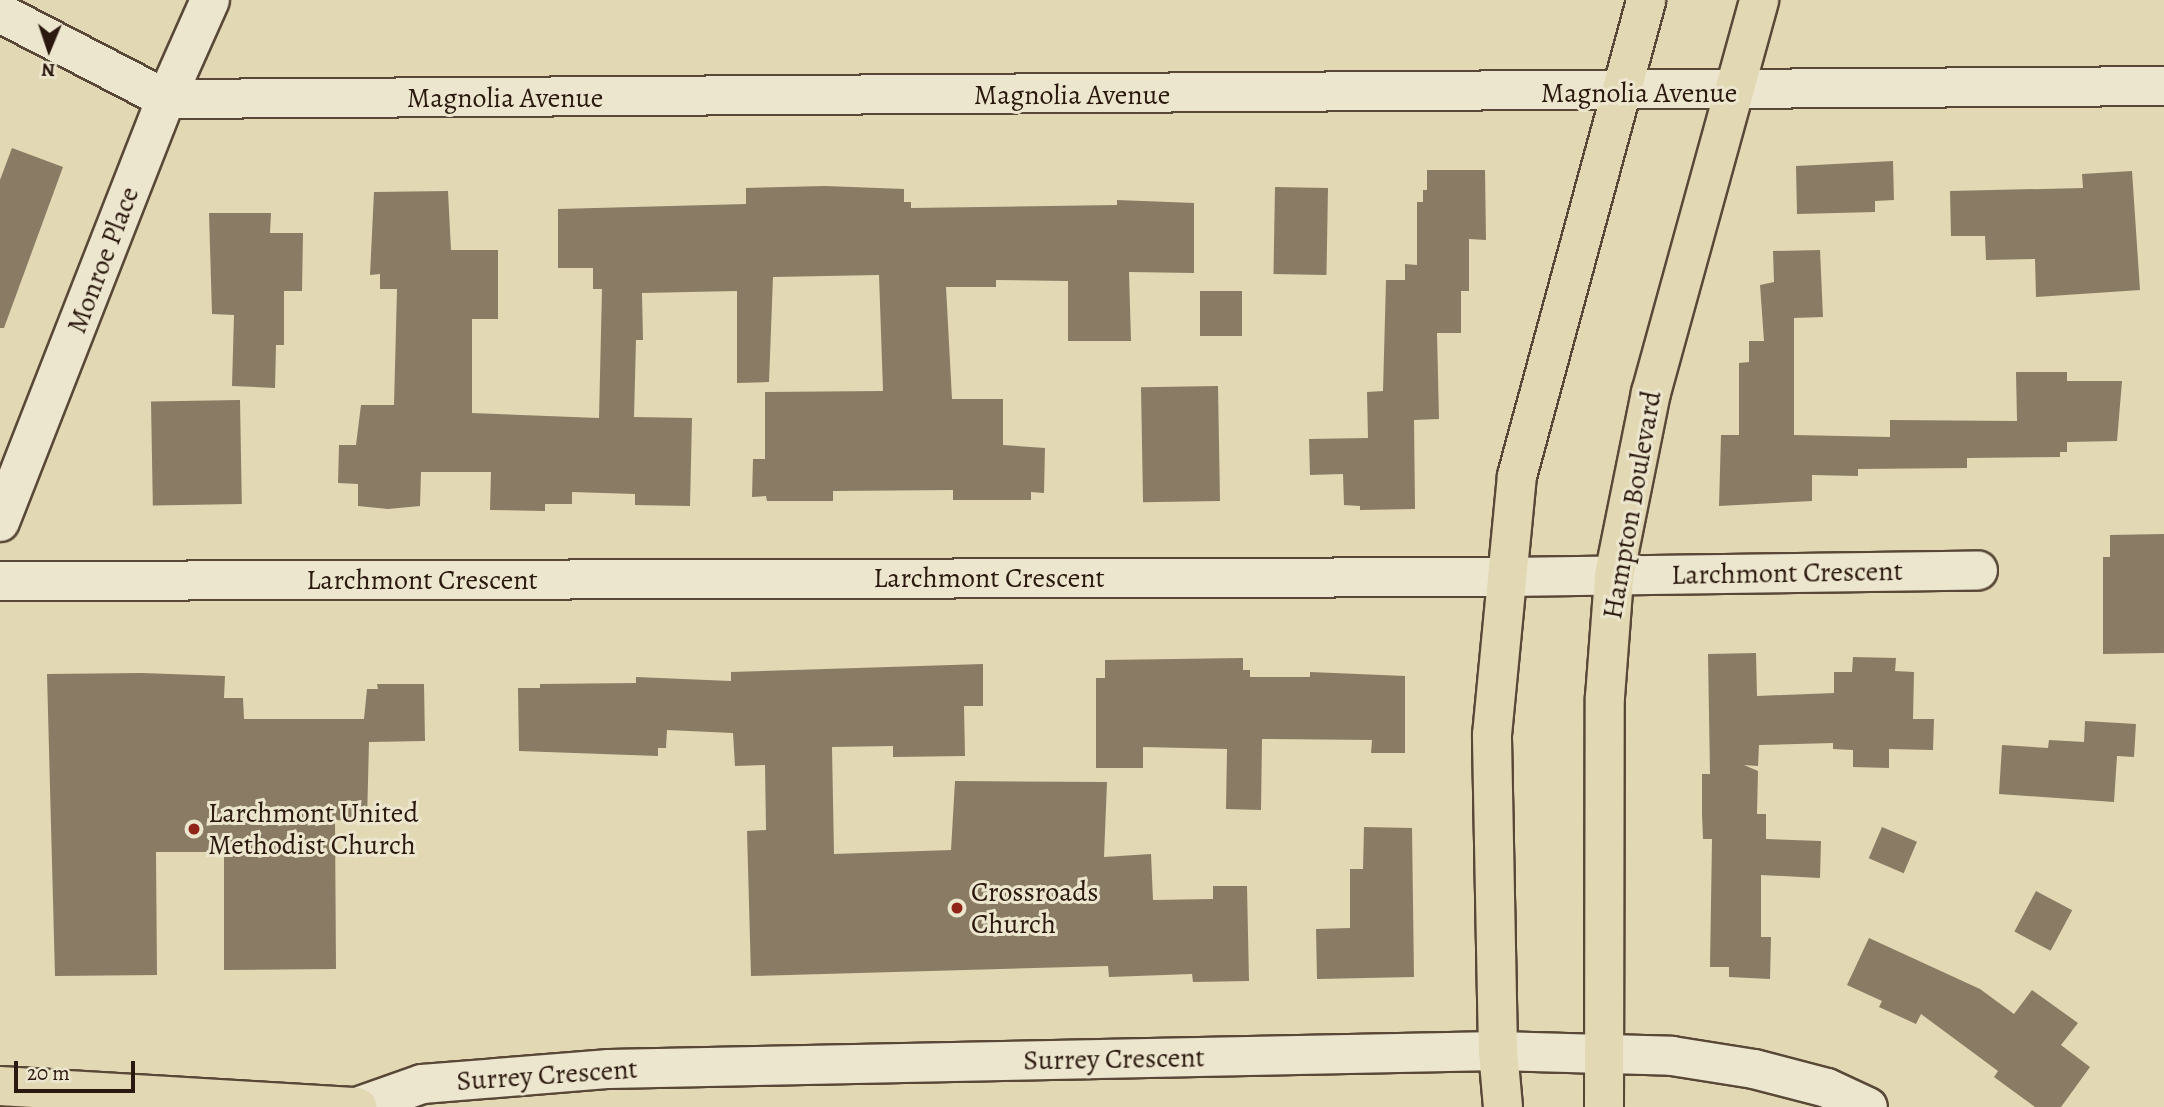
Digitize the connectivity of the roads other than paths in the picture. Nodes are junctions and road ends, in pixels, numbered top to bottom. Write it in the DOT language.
graph roads {
  1 [pos="210,0"];
  2 [pos="1646,0"];
  3 [pos="1759,0"];
  4 [pos="0,13"];
  5 [pos="2164,86"];
  6 [pos="1734,92"];
  7 [pos="1620,93"];
  8 [pos="166,99"];
  9 [pos="0,522"];
  10 [pos="1978,570"];
  11 [pos="1614,576"];
  12 [pos="1506,577"];
  13 [pos="0,581"];
  14 [pos="1497,1051"];
  15 [pos="1603,1054"];
  16 [pos="0,1086"];
  17 [pos="357,1107"];
  18 [pos="1503,1107"];
  19 [pos="1604,1107"];
  20 [pos="1868,1107"];
  1 -- 8 [label="street, Monroe Place"];
  2 -- 7 [label="main road"];
  3 -- 6 [label="main road, Hampton Boulevard"];
  4 -- 8 [label="street, Magnolia Avenue"];
  5 -- 6 [label="street, Magnolia Avenue"];
  6 -- 7 [label="street, Magnolia Avenue"];
  6 -- 11 [label="main road, Hampton Boulevard"];
  7 -- 8 [label="street, Magnolia Avenue"];
  7 -- 12 [label="main road"];
  8 -- 9 [label="street, Monroe Place"];
  10 -- 11 [label="street, Larchmont Crescent"];
  11 -- 12 [label="street, Larchmont Crescent"];
  11 -- 15 [label="main road, Hampton Boulevard"];
  12 -- 13 [label="street, Larchmont Crescent"];
  12 -- 14 [label="main road"];
  14 -- 15 [label="street, Surrey Crescent"];
  14 -- 17 [label="street, Surrey Crescent"];
  14 -- 18 [label="main road"];
  15 -- 19 [label="main road, Hampton Boulevard"];
  15 -- 20 [label="street, Surrey Crescent"];
  16 -- 17 [label="main road"];
}
